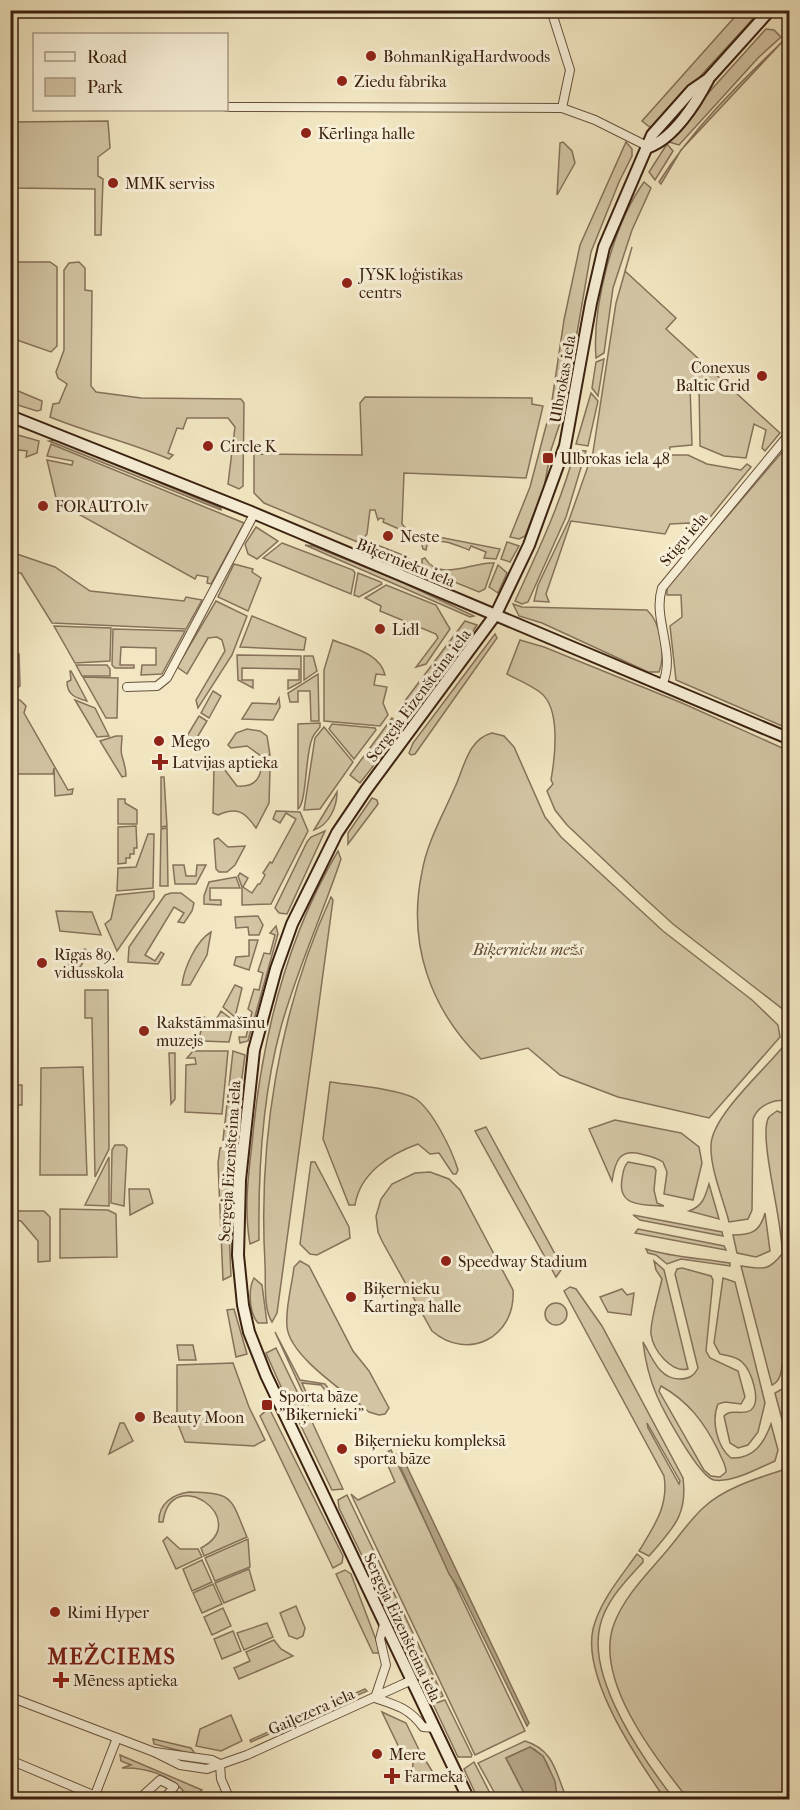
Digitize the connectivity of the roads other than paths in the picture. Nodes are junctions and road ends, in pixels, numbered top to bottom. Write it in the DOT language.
graph roads {
  1 [pos="552,10"];
  2 [pos="770,10"];
  3 [pos="228,107"];
  4 [pos="562,108"];
  5 [pos="649,147"];
  6 [pos="10,416"];
  7 [pos="789,434"];
  8 [pos="254,514"];
  9 [pos="496,614"];
  10 [pos="662,685"];
  11 [pos="128,687"];
  12 [pos="789,739"];
  13 [pos="384,1624"];
  14 [pos="412,1680"];
  15 [pos="10,1697"];
  16 [pos="375,1698"];
  17 [pos="435,1728"];
  18 [pos="117,1738"];
  19 [pos="10,1760"];
  20 [pos="220,1764"];
  21 [pos="95,1795"];
  22 [pos="105,1800"];
  23 [pos="138,1800"];
  24 [pos="163,1800"];
  25 [pos="230,1800"];
  26 [pos="469,1800"];
  1 -- 4 [label="street"];
  2 -- 5 [label="main road, Ulbrokas iela"];
  3 -- 4 [label="street"];
  4 -- 5 [label="street"];
  5 -- 9 [label="main road, Ulbrokas iela"];
  6 -- 8 [label="main road, Biķernieku iela"];
  7 -- 10 [label="street, Stigu iela"];
  8 -- 9 [label="main road, Biķernieku iela"];
  8 -- 11 [label="street"];
  9 -- 10 [label="main road, Biķernieku iela"];
  9 -- 13 [label="main road, Sergeja Eizenšteina iela"];
  10 -- 12 [label="main road, Biķernieku iela"];
  13 -- 14 [label="main road, Sergeja Eizenšteina iela"];
  13 -- 16 [label="street"];
  14 -- 16 [label="street, Gaiļezera iela"];
  14 -- 17 [label="main road, Sergeja Eizenšteina iela"];
  15 -- 18 [label="street"];
  16 -- 17 [label="street"];
  16 -- 20 [label="street, Gaiļezera iela"];
  17 -- 26 [label="main road, Sergeja Eizenšteina iela"];
  18 -- 20 [label="street"];
  18 -- 21 [label="street"];
  19 -- 21 [label="street"];
  20 -- 25 [label="street"];
  21 -- 22 [label="street"];
  23 -- 24 [label="street"];
}
